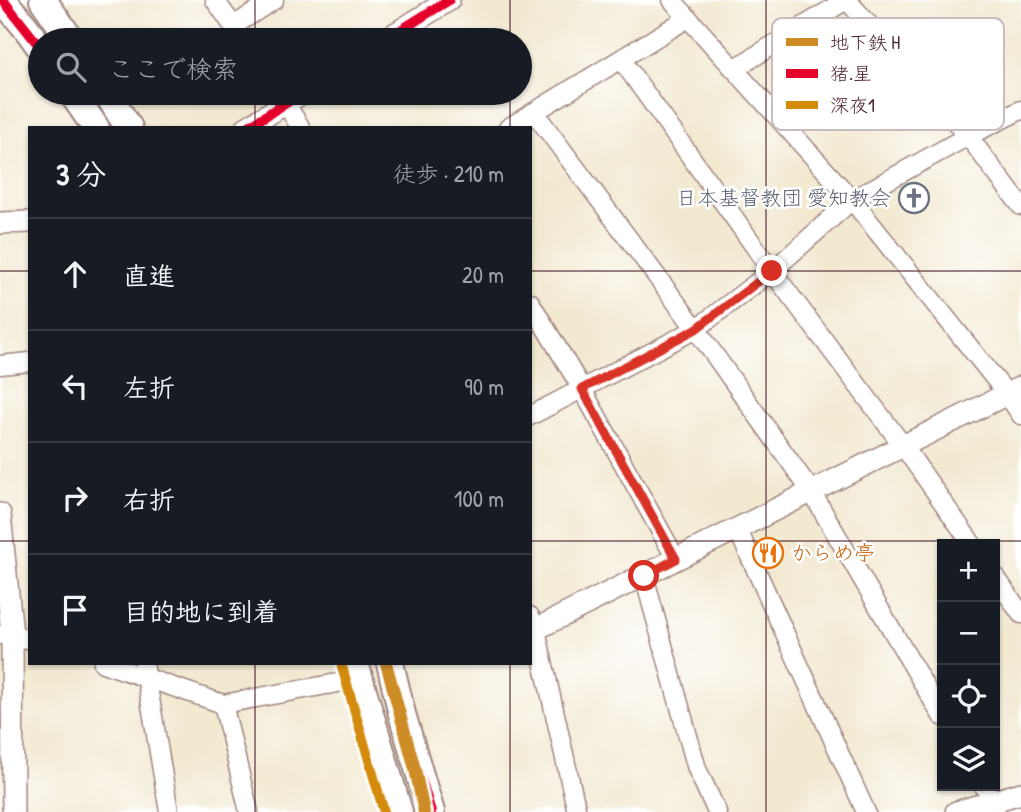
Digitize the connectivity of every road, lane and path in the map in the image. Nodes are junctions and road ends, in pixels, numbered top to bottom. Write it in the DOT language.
graph roads {
  1 [pos="3,0"];
  2 [pos="43,0"];
  3 [pos="215,0"];
  4 [pos="274,0"];
  5 [pos="449,0"];
  6 [pos="672,0"];
  7 [pos="847,0"];
  8 [pos="688,18"];
  9 [pos="818,18"];
  10 [pos="863,18"];
  11 [pos="63,28"];
  12 [pos="235,28"];
  13 [pos="243,28"];
  14 [pos="404,28"];
  15 [pos="28,30"];
  16 [pos="772,46"];
  17 [pos="621,59"];
  18 [pos="734,69"];
  19 [pos="80,105"];
  20 [pos="115,105"];
  21 [pos="277,105"];
  22 [pos="292,105"];
  23 [pos="1021,110"];
  24 [pos="772,111"];
  25 [pos="534,112"];
  26 [pos="1004,118"];
  27 [pos="95,126"];
  28 [pos="128,126"];
  29 [pos="249,126"];
  30 [pos="300,126"];
  31 [pos="512,126"];
  32 [pos="789,130"];
  33 [pos="963,130"];
  34 [pos="980,130"];
  35 [pos="968,136"];
  36 [pos="852,200"];
  37 [pos="1021,206"];
  38 [pos="28,222"];
  39 [pos="0,223"];
  40 [pos="772,271"];
  41 [pos="532,305"];
  42 [pos="696,329"];
  43 [pos="28,362"];
  44 [pos="0,365"];
  45 [pos="582,389"];
  46 [pos="1014,391"];
  47 [pos="532,415"];
  48 [pos="1021,415"];
  49 [pos="904,447"];
  50 [pos="811,491"];
  51 [pos="0,514"];
  52 [pos="737,528"];
  53 [pos="968,539"];
  54 [pos="676,559"];
  55 [pos="644,576"];
  56 [pos="1000,583"];
  57 [pos="1021,614"];
  58 [pos="532,626"];
  59 [pos="14,637"];
  60 [pos="115,665"];
  61 [pos="393,665"];
  62 [pos="145,670"];
  63 [pos="357,671"];
  64 [pos="223,704"];
  65 [pos="937,707"];
  66 [pos="1021,793"];
  67 [pos="991,800"];
  68 [pos="13,812"];
  69 [pos="169,812"];
  70 [pos="249,812"];
  71 [pos="398,812"];
  72 [pos="431,812"];
  73 [pos="577,812"];
  74 [pos="717,812"];
  75 [pos="866,812"];
  76 [pos="956,812"];
  1 -- 15 [label="main road"];
  2 -- 11 [label="main road"];
  3 -- 12 [label="street"];
  4 -- 13 [label="street"];
  5 -- 14 [label="street"];
  6 -- 8 [label="street"];
  7 -- 9 [label="street"];
  7 -- 10 [label="street"];
  8 -- 17 [label="street"];
  8 -- 18 [label="street"];
  16 -- 18 [label="street"];
  17 -- 25 [label="street"];
  17 -- 40 [label="street"];
  18 -- 24 [label="street"];
  19 -- 27 [label="main road"];
  20 -- 28 [label="main road"];
  21 -- 29 [label="street"];
  22 -- 30 [label="street"];
  23 -- 26 [label="street"];
  25 -- 31 [label="street"];
  25 -- 42 [label="street"];
  32 -- 36 [label="street"];
  33 -- 35 [label="street"];
  34 -- 35 [label="street"];
  35 -- 36 [label="street"];
  35 -- 37 [label="street"];
  36 -- 40 [label="street"];
  36 -- 46 [label="street"];
  38 -- 39 [label="street"];
  40 -- 42 [label="street"];
  40 -- 49 [label="street"];
  41 -- 45 [label="street"];
  42 -- 45 [label="street"];
  42 -- 50 [label="street"];
  43 -- 44 [label="street"];
  45 -- 47 [label="street"];
  45 -- 54 [label="street"];
  46 -- 48 [label="street"];
  46 -- 49 [label="street"];
  49 -- 50 [label="street"];
  49 -- 53 [label="street"];
  50 -- 52 [label="street"];
  50 -- 65 [label="street"];
  51 -- 59 [label="street"];
  52 -- 54 [label="street"];
  52 -- 75 [label="street"];
  54 -- 55 [label="street"];
  55 -- 58 [label="street"];
  55 -- 74 [label="street"];
  56 -- 57 [label="street"];
  58 -- 73 [label="street"];
  59 -- 68 [label="street"];
  60 -- 62 [label="street"];
  61 -- 72 [label="main road"];
  62 -- 64 [label="street"];
  62 -- 69 [label="street"];
  63 -- 64 [label="street"];
  63 -- 71 [label="main road"];
  64 -- 70 [label="street"];
  66 -- 67 [label="street"];
  67 -- 76 [label="street"];
}
